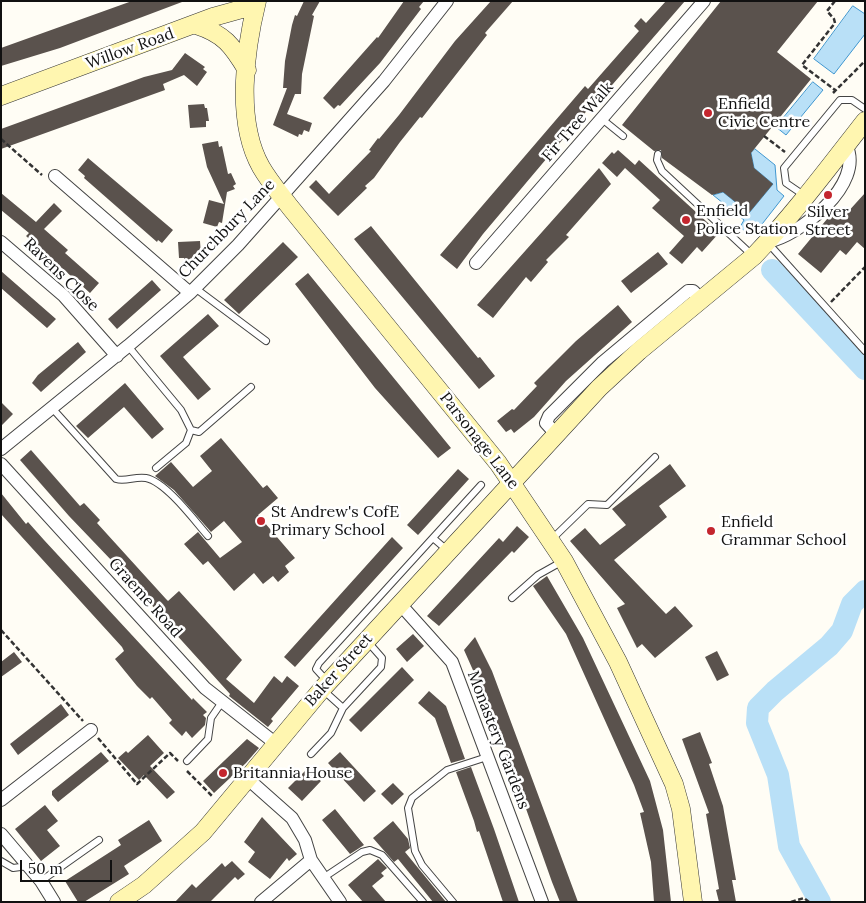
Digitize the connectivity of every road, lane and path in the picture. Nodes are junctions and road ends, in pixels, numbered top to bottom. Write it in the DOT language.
graph roads {
  1 [pos="447,1"];
  2 [pos="704,1"];
  3 [pos="835,1"];
  4 [pos="256,3"];
  5 [pos="196,24"];
  6 [pos="247,70"];
  7 [pos="835,90"];
  8 [pos="1,96"];
  9 [pos="865,109"];
  10 [pos="602,119"];
  11 [pos="865,121"];
  12 [pos="622,136"];
  13 [pos="764,136"];
  14 [pos="1,139"];
  15 [pos="846,146"];
  16 [pos="785,152"];
  17 [pos="658,154"];
  18 [pos="42,175"];
  19 [pos="56,176"];
  20 [pos="282,196"];
  21 [pos="806,197"];
  22 [pos="1,242"];
  23 [pos="767,242"];
  24 [pos="754,256"];
  25 [pos="476,263"];
  26 [pos="865,267"];
  27 [pos="192,290"];
  28 [pos="825,307"];
  29 [pos="266,341"];
  30 [pos="128,346"];
  31 [pos="865,351"];
  32 [pos="117,356"];
  33 [pos="251,387"];
  34 [pos="52,408"];
  35 [pos="191,430"];
  36 [pos="1,449"];
  37 [pos="655,458"];
  38 [pos="1,464"];
  39 [pos="156,468"];
  40 [pos="512,483"];
  41 [pos="481,485"];
  42 [pos="208,536"];
  43 [pos="433,538"];
  44 [pos="551,540"];
  45 [pos="448,552"];
  46 [pos="564,561"];
  47 [pos="512,598"];
  48 [pos="400,604"];
  49 [pos="1,630"];
  50 [pos="366,641"];
  51 [pos="325,686"];
  52 [pos="222,702"];
  53 [pos="343,708"];
  54 [pos="91,730"];
  55 [pos="275,744"];
  56 [pos="311,754"];
  57 [pos="488,757"];
  58 [pos="187,761"];
  59 [pos="248,778"];
  60 [pos="1,800"];
  61 [pos="224,809"];
  62 [pos="1,834"];
  63 [pos="99,840"];
  64 [pos="311,860"];
  65 [pos="1,861"];
  66 [pos="28,866"];
  67 [pos="323,878"];
  68 [pos="41,881"];
  69 [pos="54,902"];
  70 [pos="119,902"];
  71 [pos="261,902"];
  72 [pos="340,902"];
  73 [pos="423,902"];
  74 [pos="453,902"];
  75 [pos="542,902"];
  76 [pos="693,902"];
  77 [pos="791,902"];
  78 [pos="809,902"];
  1 -- 20 [label="street, Churchbury Lane"];
  2 -- 10 [label="street, Fir Tree Walk"];
  3 -- 7 [label="path"];
  4 -- 5 [label="street, Willow Road"];
  4 -- 6 [label="street, Parsonage Lane"];
  5 -- 6 [label="street"];
  5 -- 8 [label="street, Willow Road"];
  6 -- 20 [label="street, Parsonage Lane"];
  9 -- 21 [label="lane"];
  10 -- 12 [label="lane"];
  10 -- 25 [label="street, Fir Tree Walk"];
  11 -- 15 [label="street"];
  13 -- 16 [label="path"];
  14 -- 18 [label="path"];
  15 -- 21 [label="street, Baker Street"];
  15 -- 23 [label="street"];
  17 -- 24 [label="lane"];
  19 -- 27 [label="street"];
  20 -- 27 [label="street, Churchbury Lane"];
  20 -- 40 [label="street, Parsonage Lane"];
  21 -- 23 [label="street, Baker Street"];
  22 -- 32 [label="street, Ravens Close"];
  23 -- 24 [label="street, Baker Street"];
  23 -- 28 [label="lane"];
  24 -- 40 [label="street, Baker Street"];
  26 -- 28 [label="path"];
  27 -- 29 [label="lane"];
  27 -- 30 [label="street, Churchbury Lane"];
  28 -- 31 [label="lane"];
  30 -- 32 [label="street, Churchbury Lane"];
  30 -- 35 [label="lane"];
  32 -- 34 [label="street, Churchbury Lane"];
  33 -- 35 [label="lane"];
  34 -- 36 [label="street, Churchbury Lane"];
  34 -- 42 [label="lane"];
  35 -- 39 [label="lane"];
  37 -- 44 [label="lane"];
  38 -- 52 [label="street, Graeme Road"];
  40 -- 44 [label="street, Parsonage Lane"];
  40 -- 45 [label="street, Baker Street"];
  41 -- 43 [label="lane"];
  43 -- 45 [label="lane"];
  43 -- 51 [label="lane"];
  44 -- 46 [label="street, Parsonage Lane"];
  45 -- 48 [label="street, Baker Street"];
  46 -- 47 [label="lane"];
  46 -- 76 [label="street, Parsonage Lane"];
  48 -- 50 [label="street, Baker Street"];
  48 -- 57 [label="street, Monastery Gardens"];
  49 -- 54 [label="path"];
  50 -- 51 [label="street, Baker Street"];
  50 -- 53 [label="lane"];
  51 -- 53 [label="lane"];
  51 -- 55 [label="street, Baker Street"];
  52 -- 55 [label="street, Graeme Road"];
  52 -- 58 [label="lane"];
  53 -- 56 [label="lane"];
  54 -- 60 [label="street"];
  54 -- 61 [label="path"];
  55 -- 59 [label="street, Baker Street"];
  57 -- 74 [label="lane"];
  57 -- 75 [label="street, Monastery Gardens"];
  59 -- 61 [label="street, Baker Street"];
  59 -- 64 [label="street"];
  61 -- 70 [label="street, Baker Street"];
  62 -- 66 [label="street"];
  63 -- 68 [label="lane"];
  64 -- 67 [label="street"];
  64 -- 71 [label="street"];
  65 -- 66 [label="lane"];
  66 -- 68 [label="street"];
  67 -- 72 [label="street"];
  67 -- 73 [label="lane"];
  68 -- 69 [label="street"];
  77 -- 78 [label="path"];
}
